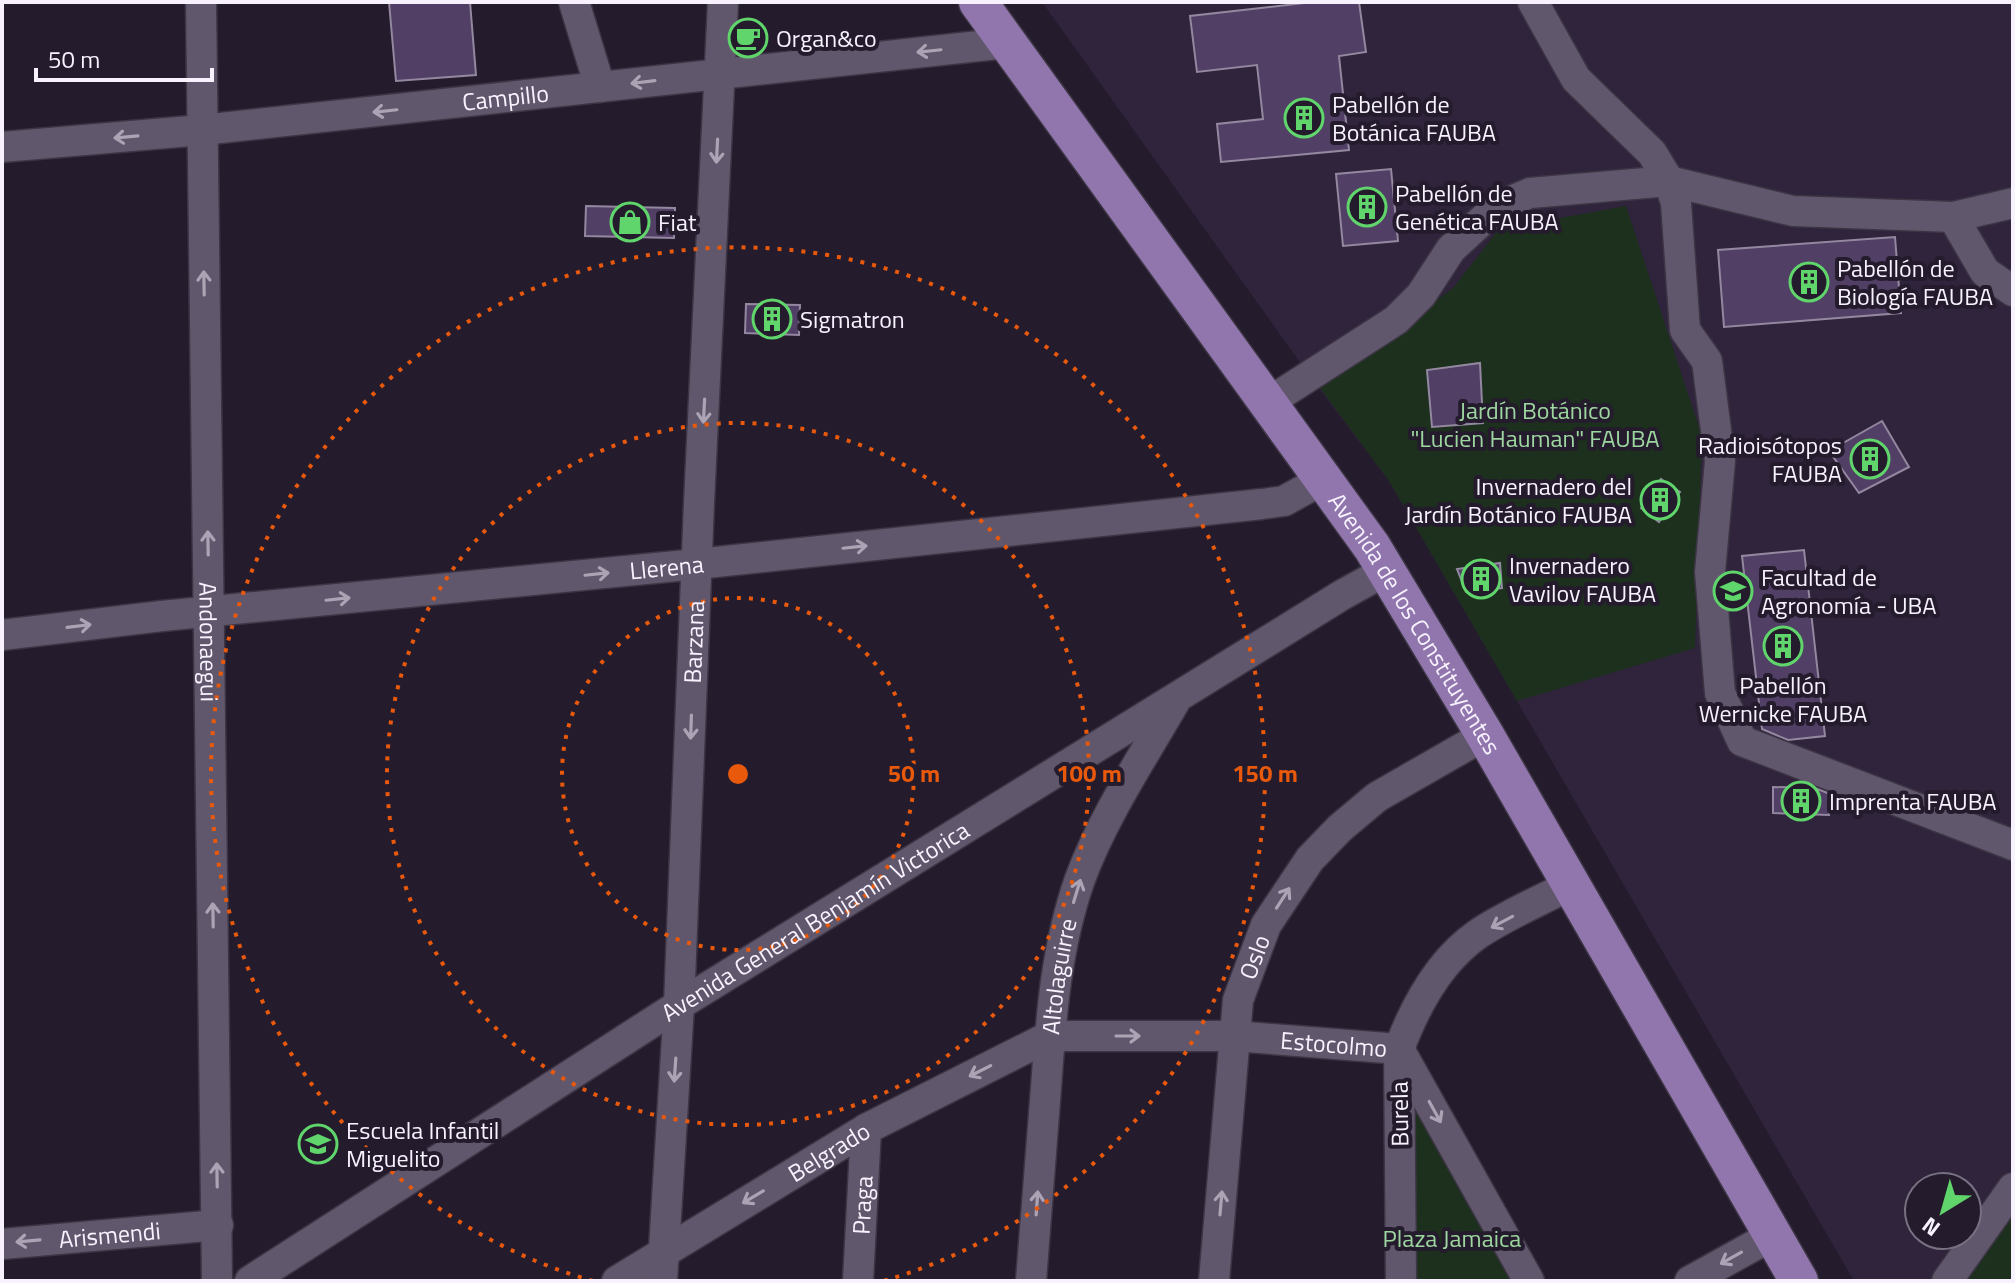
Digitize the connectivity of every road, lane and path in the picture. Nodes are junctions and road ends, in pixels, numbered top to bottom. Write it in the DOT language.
graph roads {
  1 [pos="201,2"];
  2 [pos="574,2"];
  3 [pos="723,2"];
  4 [pos="978,2"];
  5 [pos="1533,2"];
  6 [pos="1007,43"];
  7 [pos="721,73"];
  8 [pos="600,87"];
  9 [pos="202,130"];
  10 [pos="2,147"];
  11 [pos="1669,181"];
  12 [pos="2013,203"];
  13 [pos="1953,217"];
  14 [pos="2013,291"];
  15 [pos="1269,402"];
  16 [pos="1324,479"];
  17 [pos="697,564"];
  18 [pos="1387,570"];
  19 [pos="209,612"];
  20 [pos="2,635"];
  21 [pos="1178,697"];
  22 [pos="1485,735"];
  23 [pos="2013,845"];
  24 [pos="1570,885"];
  25 [pos="679,1005"];
  26 [pos="1050,1036"];
  27 [pos="1234,1036"];
  28 [pos="1399,1049"];
  29 [pos="866,1129"];
  30 [pos="2013,1188"];
  31 [pos="218,1225"];
  32 [pos="1773,1235"];
  33 [pos="2,1244"];
  34 [pos="664,1251"];
  35 [pos="217,1281"];
  36 [pos="250,1281"];
  37 [pos="617,1281"];
  38 [pos="662,1281"];
  39 [pos="858,1281"];
  40 [pos="1031,1281"];
  41 [pos="1214,1281"];
  42 [pos="1401,1281"];
  43 [pos="1529,1281"];
  44 [pos="1690,1281"];
  45 [pos="1799,1281"];
  46 [pos="1947,1281"];
  1 -- 9 [label="street, Andonaegui"];
  2 -- 8 [label="street"];
  3 -- 7 [label="street, Barzana"];
  4 -- 6 [label="main road, Avenida de los Constituyentes"];
  5 -- 11 [label="street"];
  6 -- 7 [label="street, Campillo, one-way"];
  6 -- 15 [label="main road, Avenida de los Constituyentes"];
  7 -- 8 [label="street, Campillo, one-way"];
  7 -- 17 [label="street, Barzana, one-way"];
  8 -- 9 [label="street, Campillo, one-way"];
  9 -- 10 [label="street, Campillo, one-way"];
  19 -- 9 [label="street, Andonaegui, one-way"];
  11 -- 13 [label="street"];
  11 -- 15 [label="street"];
  11 -- 23 [label="street"];
  12 -- 13 [label="street"];
  13 -- 14 [label="street"];
  15 -- 16 [label="main road, Avenida de los Constituyentes"];
  17 -- 16 [label="street, Llerena, one-way"];
  16 -- 18 [label="main road, Avenida de los Constituyentes"];
  19 -- 17 [label="street, Llerena, one-way"];
  17 -- 25 [label="street, Barzana, one-way"];
  18 -- 21 [label="street, Avenida General Benjamín Victorica"];
  18 -- 22 [label="main road, Avenida de los Constituyentes"];
  20 -- 19 [label="street, Llerena, one-way"];
  31 -- 19 [label="street, Andonaegui, one-way"];
  21 -- 25 [label="street, Avenida General Benjamín Victorica"];
  26 -- 21 [label="street, Altolaguirre, one-way"];
  22 -- 24 [label="main road, Avenida de los Constituyentes"];
  27 -- 22 [label="street, Oslo, one-way"];
  24 -- 28 [label="street, Burela, one-way"];
  24 -- 32 [label="main road, Avenida de los Constituyentes"];
  25 -- 34 [label="street, Barzana, one-way"];
  25 -- 36 [label="street, Avenida General Benjamín Victorica"];
  26 -- 27 [label="street, Estocolmo, one-way"];
  26 -- 29 [label="street, Belgrado, one-way"];
  40 -- 26 [label="street, Altolaguirre, one-way"];
  27 -- 28 [label="street, Estocolmo"];
  41 -- 27 [label="street, Oslo, one-way"];
  28 -- 42 [label="street, Burela"];
  28 -- 43 [label="street, Estocolmo, one-way"];
  29 -- 34 [label="street, Belgrado, one-way"];
  29 -- 39 [label="street, Praga"];
  30 -- 46 [label="street"];
  31 -- 33 [label="street, Arismendi, one-way"];
  31 -- 35 [label="street, Andonaegui"];
  32 -- 44 [label="street, one-way"];
  32 -- 45 [label="main road, Avenida de los Constituyentes"];
  34 -- 37 [label="street, Belgrado"];
  34 -- 38 [label="street, Barzana"];
}
